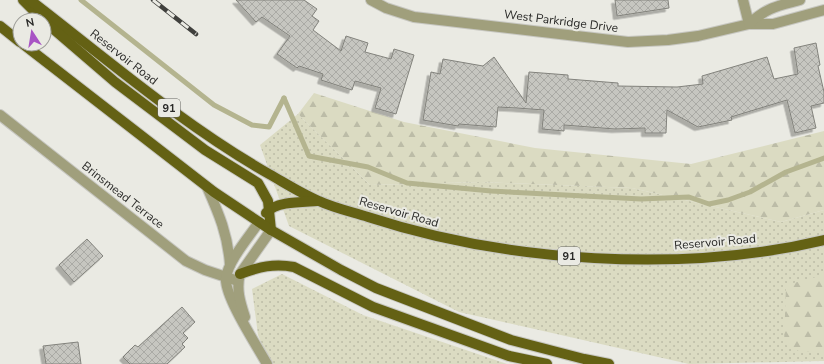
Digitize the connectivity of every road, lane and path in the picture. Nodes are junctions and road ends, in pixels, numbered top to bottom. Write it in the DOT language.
graph roads {
  1 [pos="23,0"];
  2 [pos="30,0"];
  3 [pos="371,0"];
  4 [pos="743,0"];
  5 [pos="800,0"];
  6 [pos="824,10"];
  7 [pos="36,12"];
  8 [pos="749,24"];
  9 [pos="0,26"];
  10 [pos="52,27"];
  11 [pos="12,36"];
  12 [pos="33,52"];
  13 [pos="0,114"];
  14 [pos="207,187"];
  15 [pos="319,201"];
  16 [pos="269,209"];
  17 [pos="259,222"];
  18 [pos="271,230"];
  19 [pos="824,240"];
  20 [pos="230,265"];
  21 [pos="226,278"];
  22 [pos="239,278"];
  23 [pos="251,334"];
  24 [pos="267,364"];
  25 [pos="547,364"];
  26 [pos="609,364"];
  1 -- 7 [label="main road"];
  2 -- 15 [label="main road, Reservoir Road / 91"];
  3 -- 8 [label="street, West Parkridge Drive"];
  4 -- 8 [label="street"];
  5 -- 8 [label="street, West Parkridge Drive"];
  6 -- 8 [label="street, West Parkridge Drive"];
  9 -- 11 [label="main road"];
  10 -- 16 [label="main road"];
  12 -- 14 [label="main road"];
  13 -- 21 [label="street, Brinsmead Terrace"];
  14 -- 17 [label="main road"];
  14 -- 20 [label="street"];
  15 -- 16 [label="main road"];
  15 -- 19 [label="main road, Reservoir Road / 91"];
  16 -- 17 [label="main road"];
  16 -- 18 [label="main road"];
  17 -- 18 [label="main road"];
  17 -- 20 [label="street"];
  18 -- 22 [label="street"];
  18 -- 26 [label="main road"];
  20 -- 21 [label="street"];
  21 -- 22 [label="street, Brinsmead Terrace"];
  21 -- 23 [label="street"];
  22 -- 23 [label="street"];
  22 -- 25 [label="main road"];
  23 -- 24 [label="street"];
}
